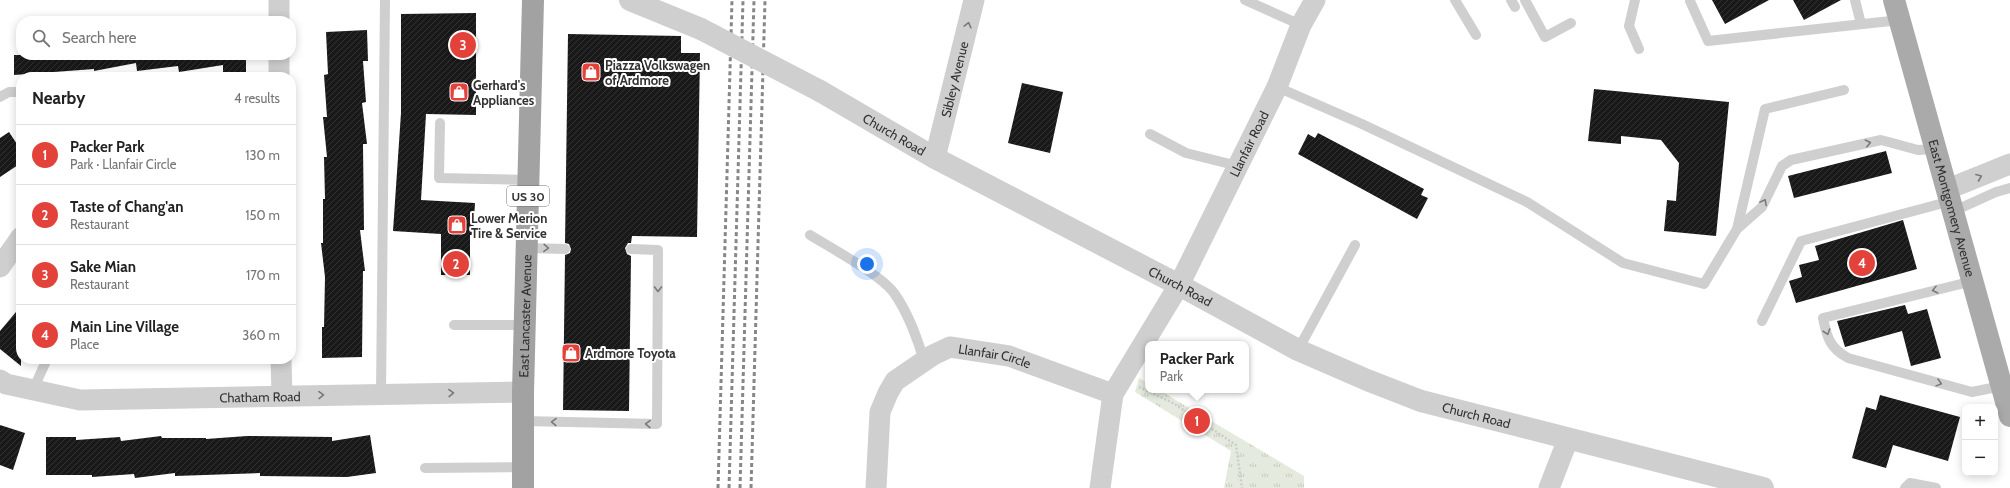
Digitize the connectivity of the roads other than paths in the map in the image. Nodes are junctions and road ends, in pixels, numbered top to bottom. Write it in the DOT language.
graph roads {
  1 [pos="279,0"];
  2 [pos="385,0"];
  3 [pos="534,0"];
  4 [pos="630,0"];
  5 [pos="974,0"];
  6 [pos="1245,0"];
  7 [pos="1314,0"];
  8 [pos="1455,0"];
  9 [pos="1525,0"];
  10 [pos="1635,0"];
  11 [pos="1855,0"];
  12 [pos="1690,1"];
  13 [pos="1897,10"];
  14 [pos="279,16"];
  15 [pos="1571,23"];
  16 [pos="1861,24"];
  17 [pos="1302,25"];
  18 [pos="1476,35"];
  19 [pos="1639,49"];
  20 [pos="279,60"];
  21 [pos="279,72"];
  22 [pos="1277,87"];
  23 [pos="1844,90"];
  24 [pos="16,92"];
  25 [pos="0,97"];
  26 [pos="440,123"];
  27 [pos="1150,134"];
  28 [pos="1936,149"];
  29 [pos="935,158"];
  30 [pos="2010,164"];
  31 [pos="1238,166"];
  32 [pos="528,180"];
  33 [pos="2010,188"];
  34 [pos="1951,200"];
  35 [pos="1737,229"];
  36 [pos="810,235"];
  37 [pos="16,244"];
  38 [pos="1355,245"];
  39 [pos="526,248"];
  40 [pos="565,249"];
  41 [pos="631,249"];
  42 [pos="0,267"];
  43 [pos="1973,281"];
  44 [pos="1179,286"];
  45 [pos="1762,320"];
  46 [pos="454,325"];
  47 [pos="525,326"];
  48 [pos="1145,341"];
  49 [pos="1145,341"];
  50 [pos="1298,350"];
  51 [pos="924,361"];
  52 [pos="45,364"];
  53 [pos="281,364"];
  54 [pos="0,380"];
  55 [pos="2002,386"];
  56 [pos="1117,387"];
  57 [pos="33,390"];
  58 [pos="523,392"];
  59 [pos="381,394"];
  60 [pos="282,395"];
  61 [pos="2010,416"];
  62 [pos="523,421"];
  63 [pos="1568,439"];
  64 [pos="523,467"];
  65 [pos="425,468"];
  66 [pos="523,488"];
  67 [pos="876,488"];
  68 [pos="1100,488"];
  69 [pos="1549,488"];
  70 [pos="1763,488"];
  71 [pos="1905,488"];
  72 [pos="1936,488"];
  1 -- 14 [label="street"];
  2 -- 59 [label="lane"];
  3 -- 32 [label="highway, East Lancaster Avenue / US 30"];
  4 -- 29 [label="street, Church Road, bridge"];
  29 -- 5 [label="street, Sibley Avenue, one-way"];
  6 -- 17 [label="lane"];
  7 -- 17 [label="street, Llanfair Road"];
  8 -- 18 [label="lane"];
  9 -- 15 [label="lane"];
  10 -- 19 [label="lane"];
  11 -- 16 [label="lane"];
  12 -- 16 [label="lane"];
  13 -- 16 [label="lane"];
  13 -- 28 [label="main road, East Montgomery Avenue"];
  17 -- 22 [label="street, Llanfair Road"];
  20 -- 21 [label="street"];
  22 -- 31 [label="street, Llanfair Road"];
  22 -- 35 [label="lane"];
  23 -- 35 [label="lane"];
  24 -- 25 [label="lane"];
  26 -- 32 [label="lane"];
  27 -- 31 [label="lane"];
  28 -- 34 [label="main road, East Montgomery Avenue"];
  35 -- 28 [label="lane, one-way"];
  29 -- 44 [label="street, Church Road"];
  34 -- 30 [label="street, one-way"];
  31 -- 44 [label="street, Llanfair Road"];
  32 -- 39 [label="highway, East Lancaster Avenue / US 30"];
  33 -- 34 [label="lane"];
  34 -- 43 [label="main road, East Montgomery Avenue"];
  34 -- 45 [label="lane"];
  36 -- 51 [label="lane"];
  37 -- 42 [label="street"];
  38 -- 50 [label="lane"];
  39 -- 40 [label="lane, one-way"];
  39 -- 47 [label="highway, East Lancaster Avenue / US 30"];
  41 -- 62 [label="lane, one-way"];
  43 -- 55 [label="main road, East Montgomery Avenue"];
  43 -- 55 [label="lane, one-way"];
  44 -- 48 [label="street"];
  44 -- 50 [label="street, Church Road"];
  46 -- 47 [label="lane"];
  47 -- 58 [label="highway, East Lancaster Avenue / US 30"];
  49 -- 56 [label="street"];
  50 -- 63 [label="street, Church Road"];
  51 -- 56 [label="street, Llanfair Circle"];
  51 -- 67 [label="street, Llanfair Circle"];
  52 -- 57 [label="lane"];
  53 -- 60 [label="street"];
  54 -- 57 [label="street, Chatham Road"];
  55 -- 61 [label="main road, East Montgomery Avenue"];
  56 -- 68 [label="street"];
  57 -- 60 [label="street, Chatham Road"];
  59 -- 58 [label="street, Chatham Road, one-way"];
  58 -- 62 [label="highway, East Lancaster Avenue / US 30"];
  60 -- 59 [label="street, Chatham Road, one-way"];
  62 -- 64 [label="highway, East Lancaster Avenue / US 30"];
  63 -- 69 [label="street"];
  63 -- 70 [label="street, Church Road"];
  64 -- 65 [label="lane"];
  64 -- 66 [label="highway, East Lancaster Avenue / US 30"];
  71 -- 72 [label="lane"];
}
